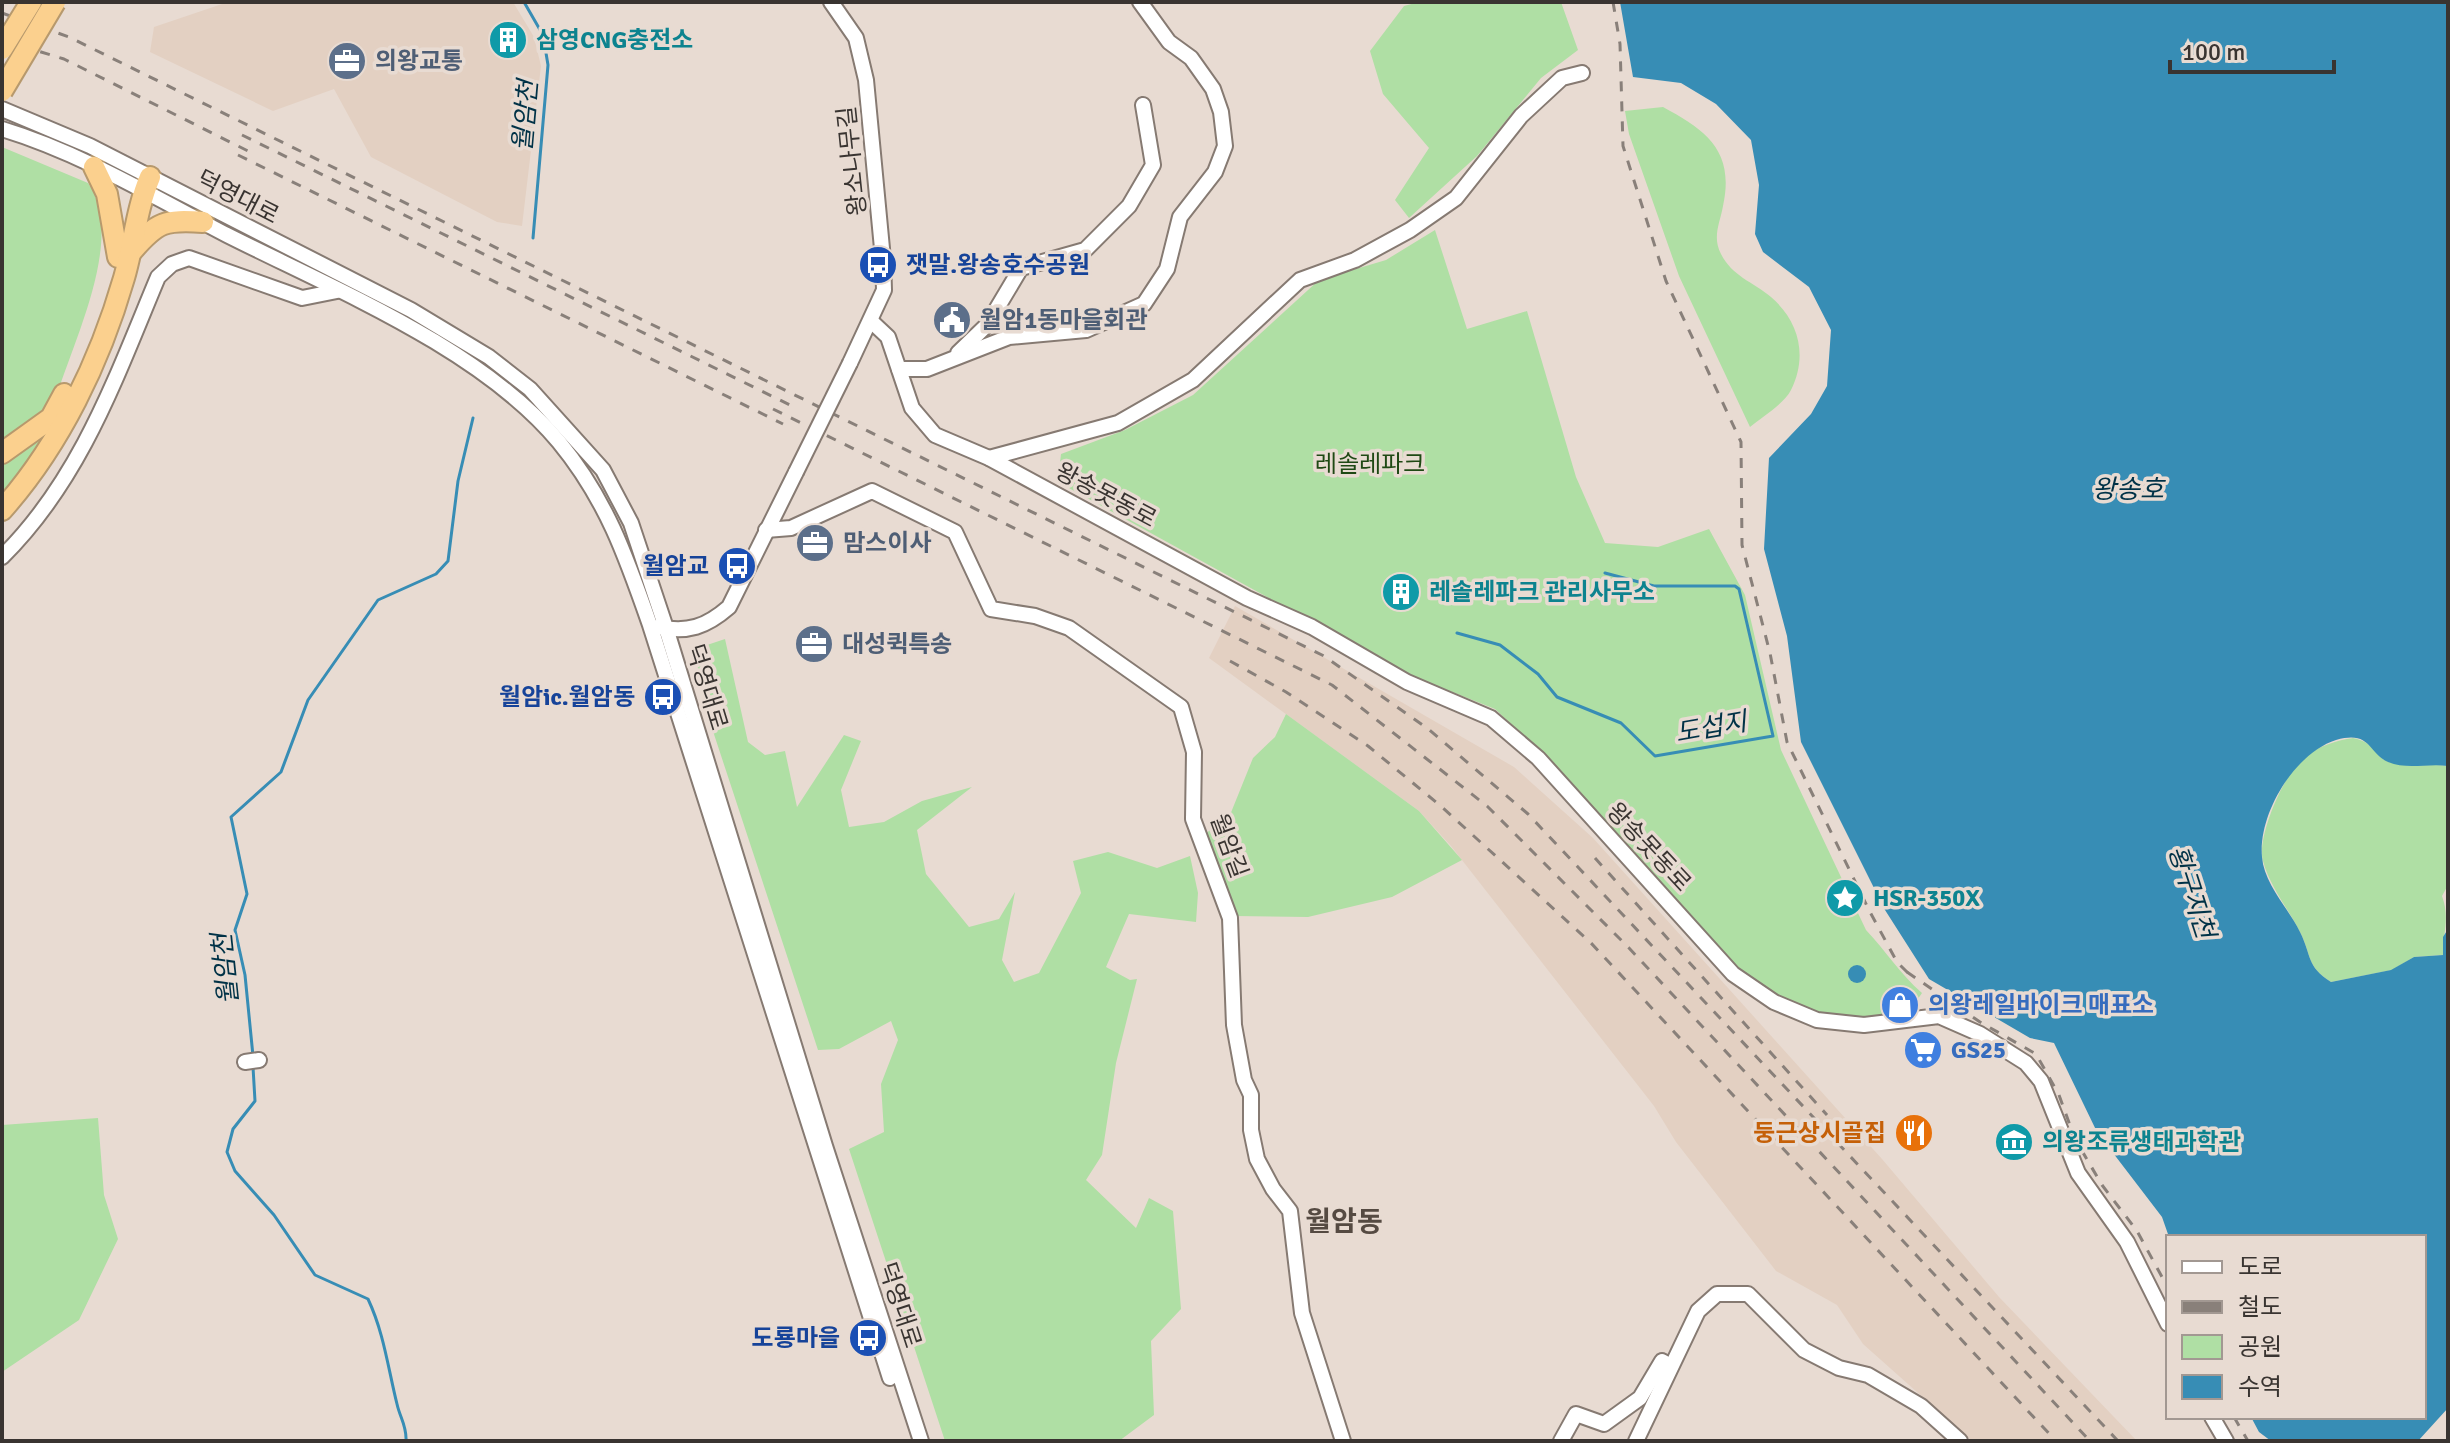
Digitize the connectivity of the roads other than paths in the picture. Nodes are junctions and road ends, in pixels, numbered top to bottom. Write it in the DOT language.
graph roads {
  1 [pos="31,2"];
  2 [pos="55,2"];
  3 [pos="831,2"];
  4 [pos="1140,2"];
  5 [pos="2,49"];
  6 [pos="1582,73"];
  7 [pos="2,91"];
  8 [pos="1143,105"];
  9 [pos="2,109"];
  10 [pos="2,129"];
  11 [pos="94,167"];
  12 [pos="147,184"];
  13 [pos="203,222"];
  14 [pos="124,256"];
  15 [pos="337,291"];
  16 [pos="872,322"];
  17 [pos="952,359"];
  18 [pos="899,369"];
  19 [pos="2,453"];
  20 [pos="989,458"];
  21 [pos="2,510"];
  22 [pos="766,530"];
  23 [pos="2,557"];
  24 [pos="650,625"];
  25 [pos="666,628"];
  26 [pos="2166,1320"];
  27 [pos="1667,1364"];
  28 [pos="2213,1419"];
  29 [pos="911,1441"];
  30 [pos="921,1441"];
  31 [pos="1343,1441"];
  32 [pos="1561,1441"];
  33 [pos="1636,1441"];
  34 [pos="1960,1441"];
  35 [pos="2226,1441"];
  1 -- 5 [label="highway, bridge"];
  2 -- 7 [label="highway, bridge"];
  3 -- 16 [label="street, 왕소나무길"];
  4 -- 17 [label="street"];
  6 -- 20 [label="street, 왕송못동로"];
  8 -- 17 [label="street"];
  9 -- 12 [label="street"];
  10 -- 11 [label="street"];
  11 -- 12 [label="street"];
  11 -- 14 [label="highway"];
  12 -- 13 [label="street, 덕영대로"];
  12 -- 14 [label="highway"];
  12 -- 25 [label="street, 덕영대로"];
  13 -- 14 [label="highway"];
  13 -- 15 [label="street, 덕영대로"];
  14 -- 19 [label="highway"];
  14 -- 21 [label="highway"];
  15 -- 23 [label="street"];
  15 -- 24 [label="street, 덕영대로"];
  16 -- 18 [label="street, 왕송못동로"];
  16 -- 22 [label="street, bridge"];
  17 -- 18 [label="street"];
  18 -- 20 [label="street, 왕송못동로"];
  20 -- 26 [label="street, 왕송못동로"];
  22 -- 25 [label="street"];
  22 -- 31 [label="street, 월암길"];
  24 -- 25 [label="street"];
  24 -- 29 [label="street, 덕영대로"];
  25 -- 30 [label="street, 덕영대로"];
  27 -- 32 [label="street"];
  27 -- 33 [label="street"];
  27 -- 34 [label="street"];
  28 -- 35 [label="street"];
}
